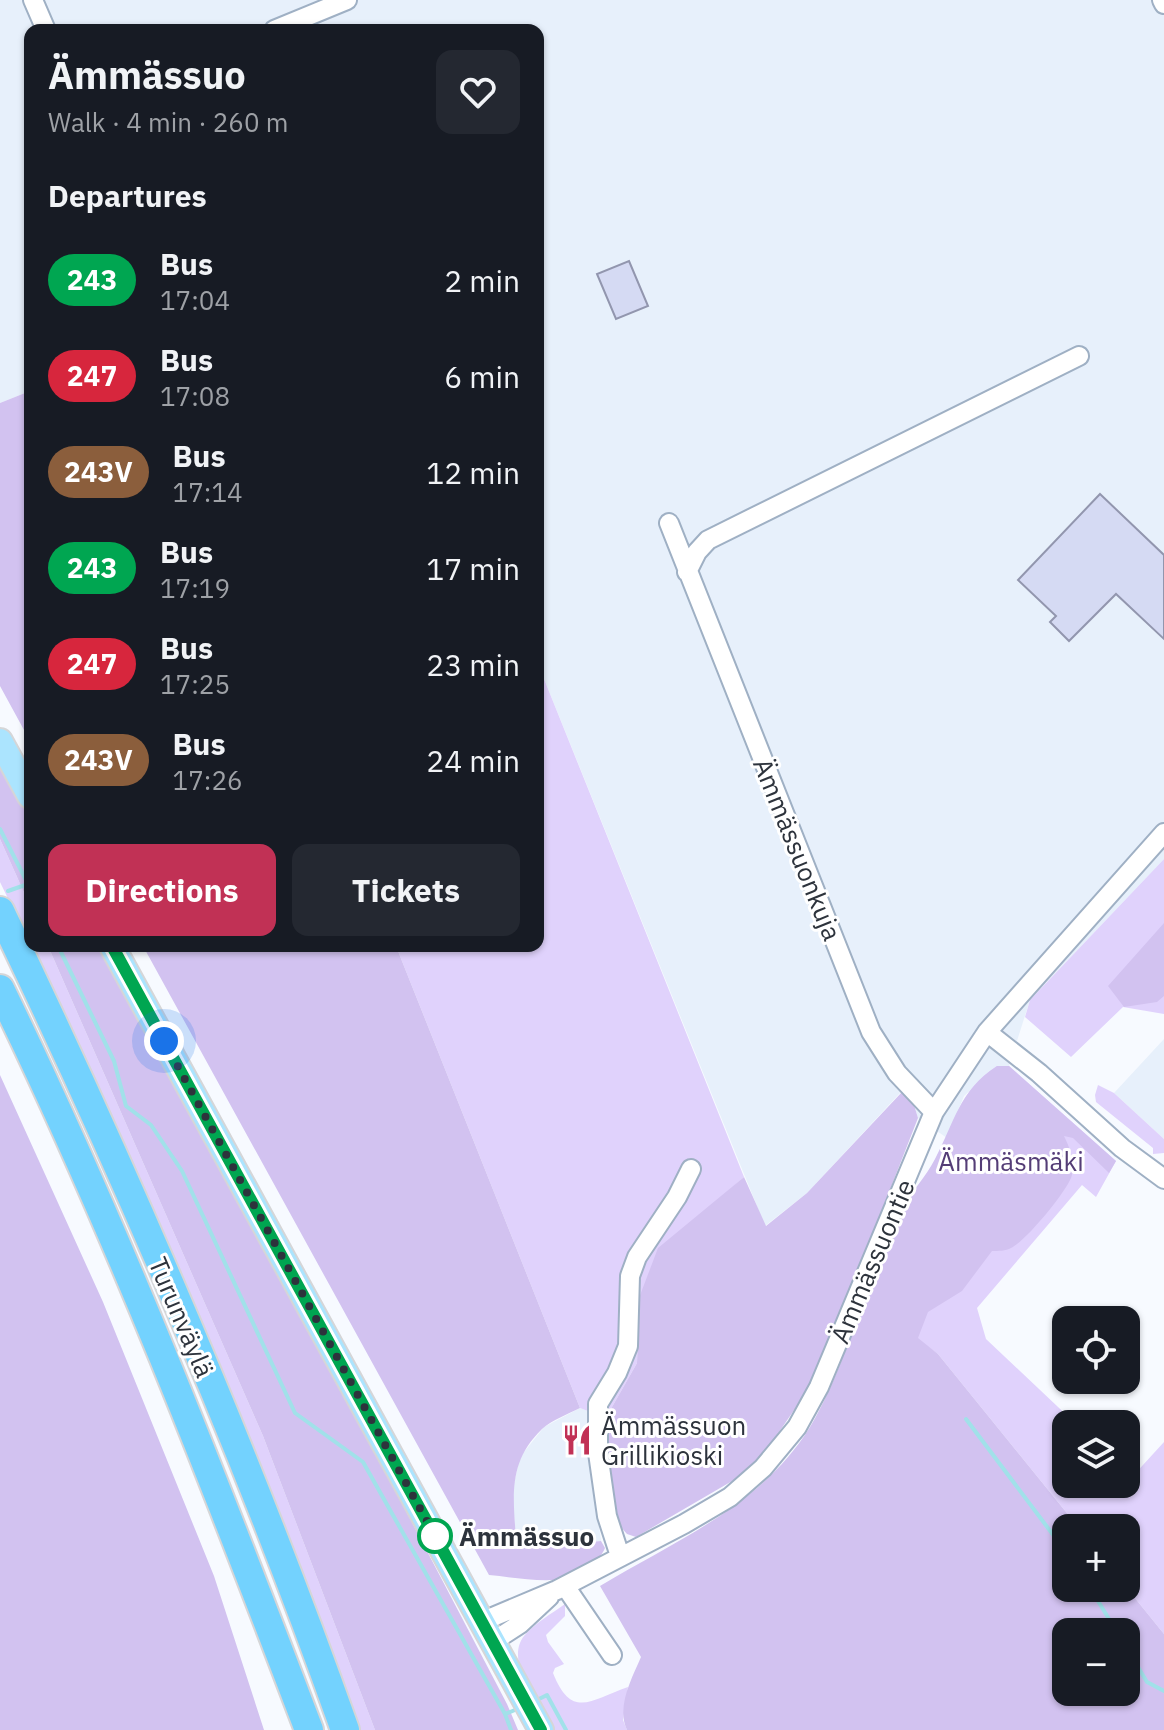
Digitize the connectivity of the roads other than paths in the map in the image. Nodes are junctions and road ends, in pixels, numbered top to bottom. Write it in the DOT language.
graph roads {
  1 [pos="33,0"];
  2 [pos="347,0"];
  3 [pos="43,24"];
  4 [pos="289,24"];
  5 [pos="1079,356"];
  6 [pos="669,523"];
  7 [pos="687,572"];
  8 [pos="0,741"];
  9 [pos="24,785"];
  10 [pos="1164,833"];
  11 [pos="0,911"];
  12 [pos="115,952"];
  13 [pos="0,989"];
  14 [pos="987,1032"];
  15 [pos="934,1112"];
  16 [pos="691,1169"];
  17 [pos="1164,1179"];
  18 [pos="620,1556"];
  19 [pos="561,1588"];
  20 [pos="487,1632"];
  21 [pos="612,1655"];
  22 [pos="309,1730"];
  23 [pos="345,1730"];
  24 [pos="541,1730"];
  1 -- 3 [label="street"];
  2 -- 4 [label="street"];
  5 -- 7 [label="street"];
  6 -- 7 [label="street, Ämmässuonkuja"];
  7 -- 15 [label="street, Ämmässuonkuja"];
  8 -- 9 [label="main road"];
  10 -- 14 [label="street, Ämmässuontie"];
  11 -- 23 [label="highway, Turunväylä"];
  12 -- 20 [label="main road"];
  13 -- 22 [label="highway, Turunväylä"];
  14 -- 15 [label="street, Ämmässuontie"];
  14 -- 17 [label="street"];
  15 -- 18 [label="street, Ämmässuontie"];
  16 -- 18 [label="street"];
  18 -- 19 [label="street, Ämmässuontie"];
  19 -- 20 [label="street, Ämmässuontie"];
  19 -- 21 [label="street"];
  20 -- 24 [label="main road"];
}
